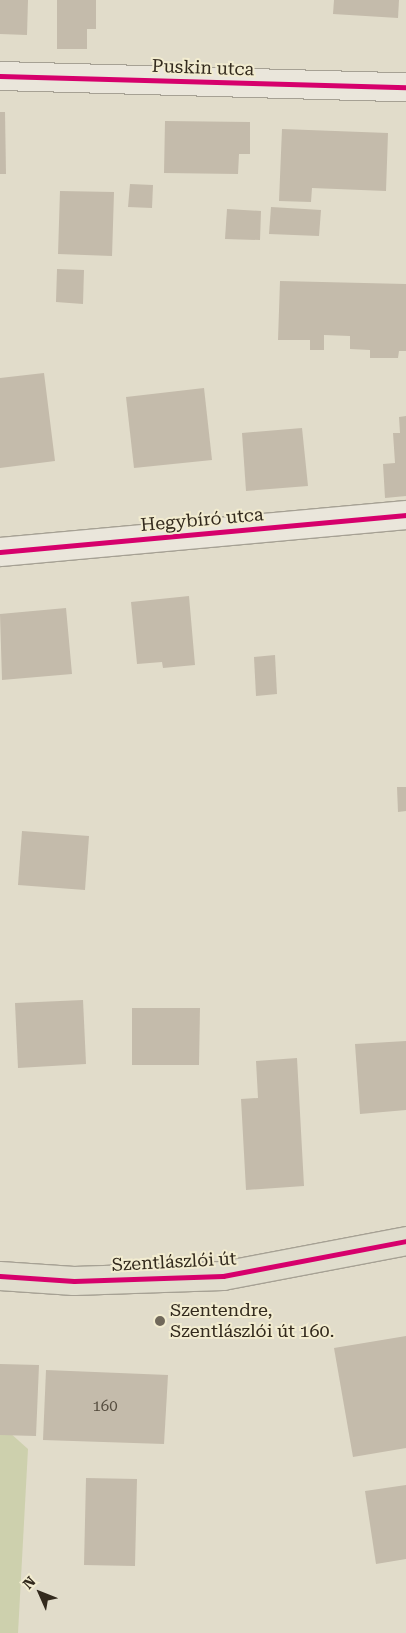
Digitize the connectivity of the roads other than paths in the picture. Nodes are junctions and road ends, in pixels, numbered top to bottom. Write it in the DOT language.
graph roads {
  1 [pos="0,76"];
  2 [pos="406,88"];
  3 [pos="406,516"];
  4 [pos="0,552"];
  5 [pos="406,1241"];
  6 [pos="0,1276"];
  1 -- 2 [label="street, Puskin utca"];
  3 -- 4 [label="street, Hegybíró utca"];
  5 -- 6 [label="main road, Szentlászlói út"];
}
